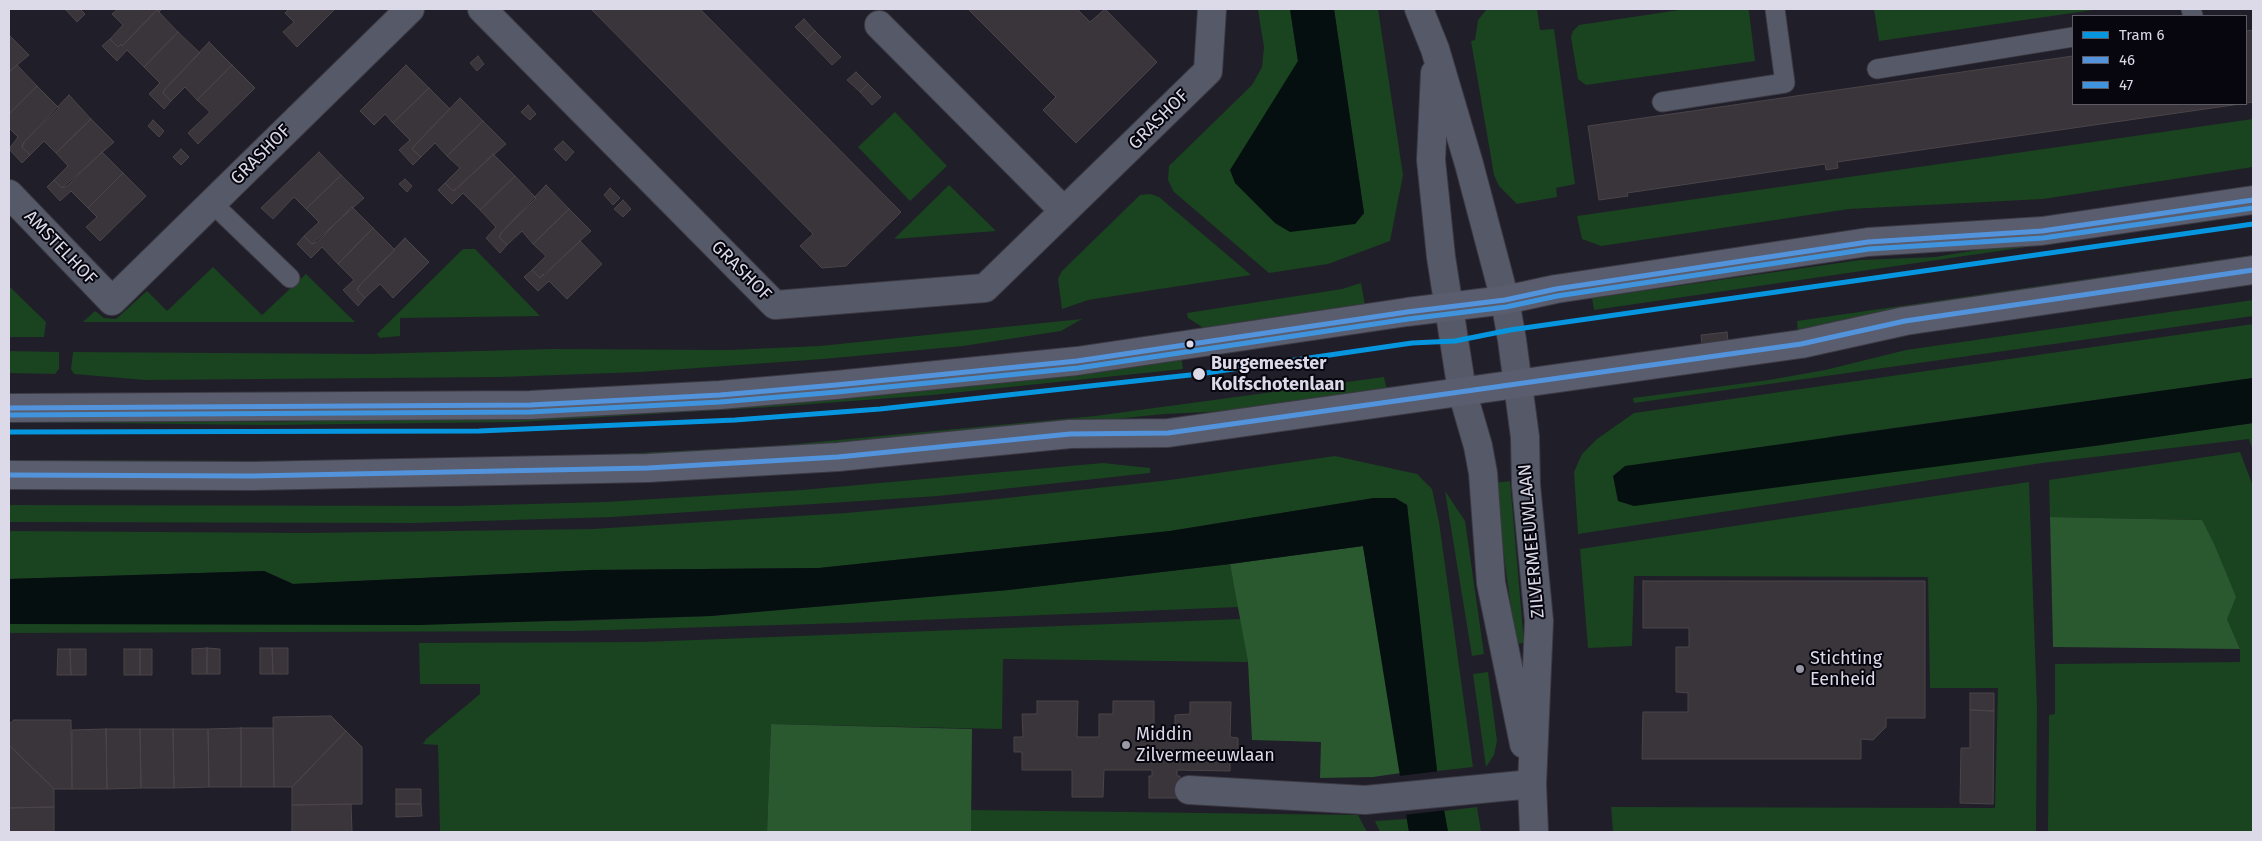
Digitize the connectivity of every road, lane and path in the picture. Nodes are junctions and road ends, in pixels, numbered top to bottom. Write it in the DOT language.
graph roads {
  1 [pos="410,9"];
  2 [pos="482,9"];
  3 [pos="1212,9"];
  4 [pos="1419,9"];
  5 [pos="1775,9"];
  6 [pos="879,25"];
  7 [pos="2072,37"];
  8 [pos="1435,49"];
  9 [pos="1877,69"];
  10 [pos="1662,102"];
  11 [pos="9,194"];
  12 [pos="2253,200"];
  13 [pos="212,203"];
  14 [pos="1064,212"];
  15 [pos="2253,270"];
  16 [pos="290,278"];
  17 [pos="1505,300"];
  18 [pos="112,301"];
  19 [pos="1450,306"];
  20 [pos="1517,384"];
  21 [pos="1462,391"];
  22 [pos="9,408"];
  23 [pos="9,475"];
  24 [pos="1532,784"];
  25 [pos="1189,790"];
  26 [pos="1534,832"];
  1 -- 13 [label="street, GRASHOF"];
  2 -- 14 [label="street, GRASHOF"];
  3 -- 14 [label="street, GRASHOF"];
  4 -- 8 [label="street"];
  5 -- 10 [label="lane"];
  6 -- 14 [label="street"];
  7 -- 9 [label="lane"];
  8 -- 17 [label="street"];
  8 -- 19 [label="street"];
  11 -- 18 [label="street, AMSTELHOF"];
  12 -- 17 [label="main road"];
  13 -- 16 [label="lane"];
  13 -- 18 [label="street, GRASHOF"];
  15 -- 20 [label="main road"];
  17 -- 19 [label="main road"];
  17 -- 20 [label="street, ZILVERMEEUWLAAN"];
  19 -- 21 [label="street, ZILVERMEEUWLAAN"];
  19 -- 22 [label="main road"];
  20 -- 21 [label="main road"];
  20 -- 24 [label="street, ZILVERMEEUWLAAN"];
  21 -- 23 [label="main road"];
  21 -- 24 [label="street, ZILVERMEEUWLAAN"];
  24 -- 25 [label="street"];
  24 -- 26 [label="street, ZILVERMEEUWLAAN"];
}
